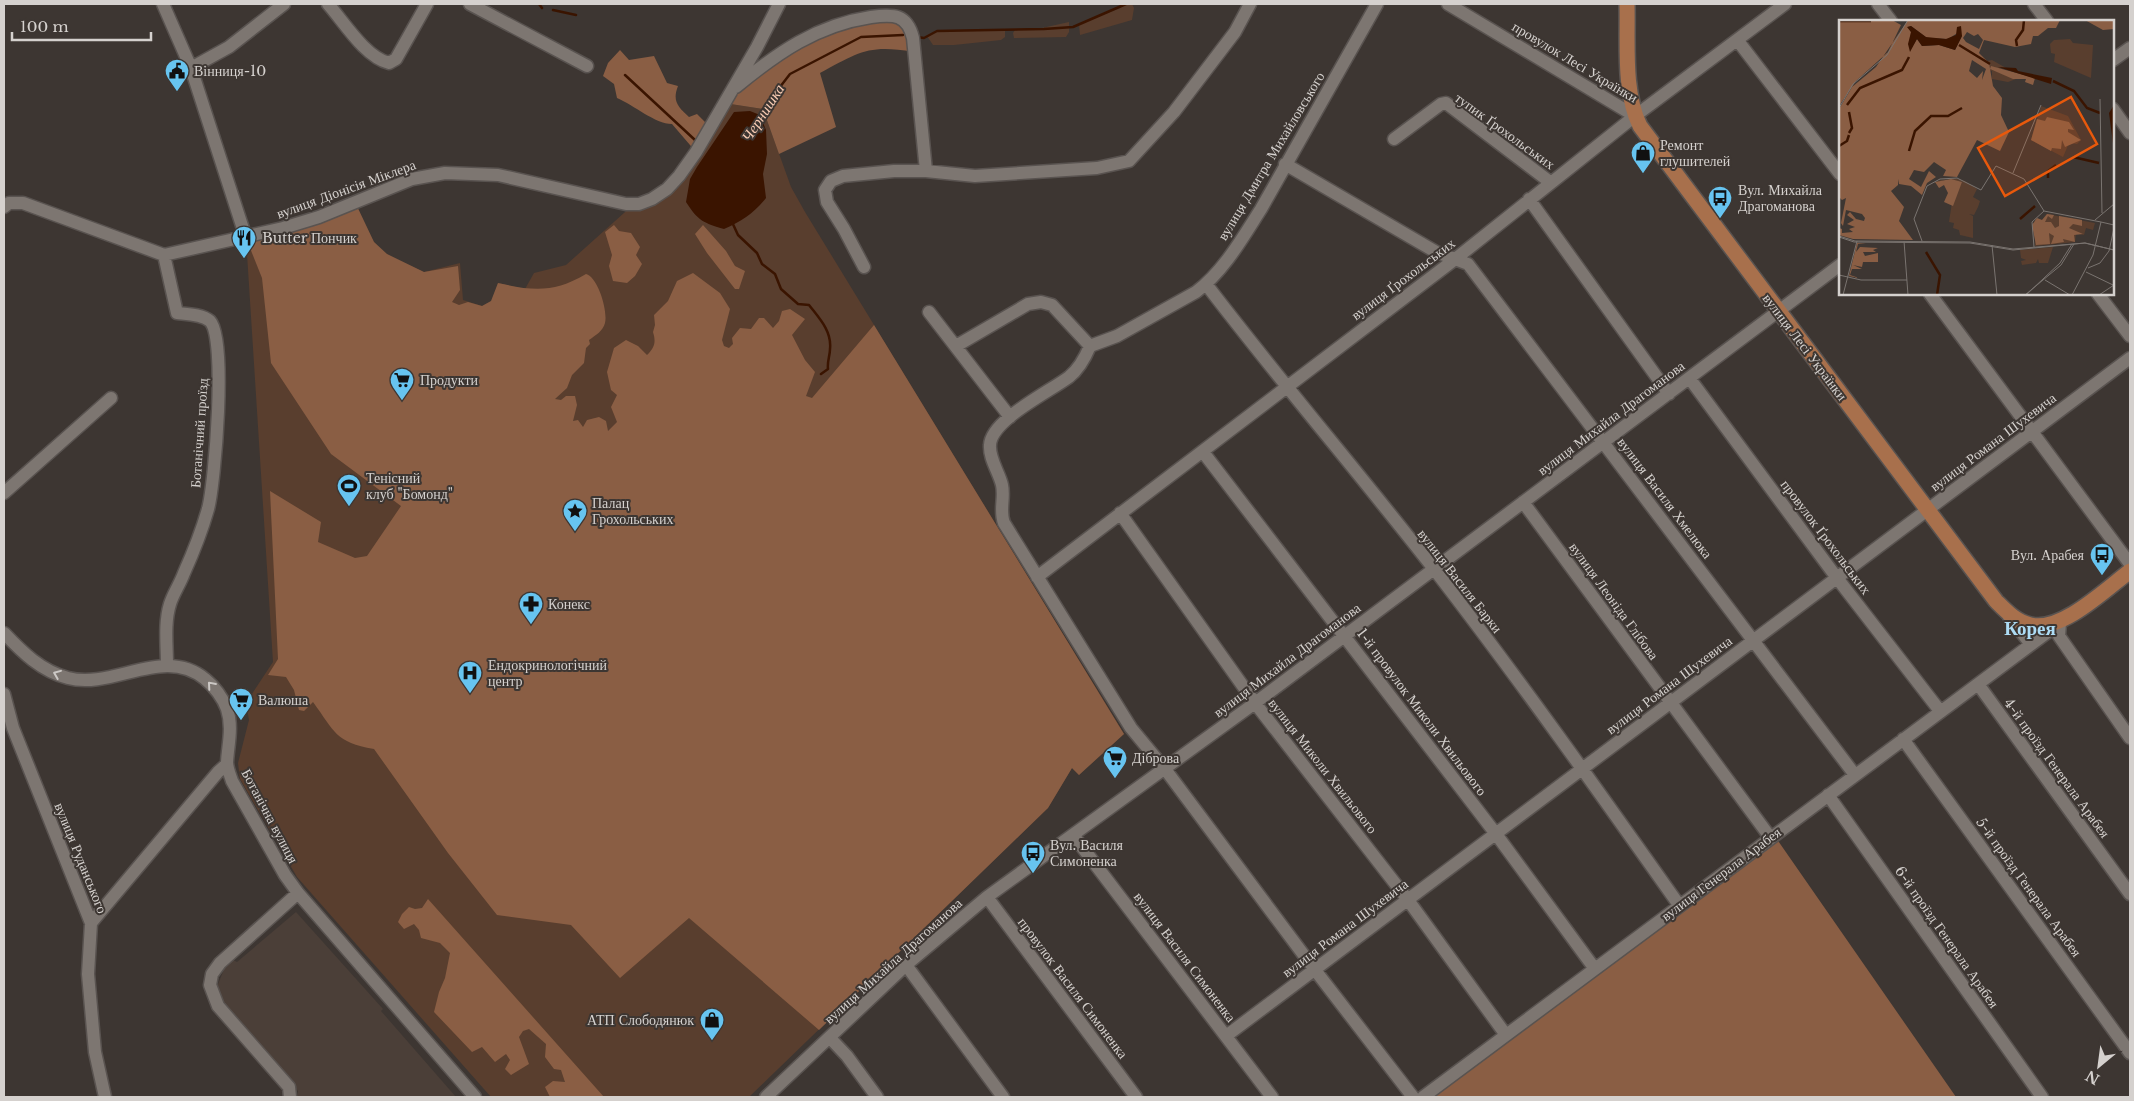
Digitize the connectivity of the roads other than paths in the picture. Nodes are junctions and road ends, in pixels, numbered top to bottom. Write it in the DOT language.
graph roads {
  1 [pos="164,4"];
  2 [pos="284,4"];
  3 [pos="328,4"];
  4 [pos="427,4"];
  5 [pos="470,4"];
  6 [pos="779,4"];
  7 [pos="1250,4"];
  8 [pos="1378,4"];
  9 [pos="1448,4"];
  10 [pos="1627,4"];
  11 [pos="1785,4"];
  12 [pos="1878,4"];
  13 [pos="2034,4"];
  14 [pos="1890,20"];
  15 [pos="2047,20"];
  16 [pos="1738,41"];
  17 [pos="2130,48"];
  18 [pos="2114,59"];
  19 [pos="587,66"];
  20 [pos="191,68"];
  21 [pos="729,93"];
  22 [pos="2114,110"];
  23 [pos="1635,116"];
  24 [pos="2128,126"];
  25 [pos="1394,139"];
  26 [pos="1285,164"];
  27 [pos="926,171"];
  28 [pos="1839,173"];
  29 [pos="1550,182"];
  30 [pos="1529,199"];
  31 [pos="4,207"];
  32 [pos="246,238"];
  33 [pos="164,255"];
  34 [pos="1454,260"];
  35 [pos="1839,266"];
  36 [pos="864,267"];
  37 [pos="1206,284"];
  38 [pos="1931,295"];
  39 [pos="2099,295"];
  40 [pos="929,312"];
  41 [pos="1780,312"];
  42 [pos="2130,336"];
  43 [pos="956,346"];
  44 [pos="1090,346"];
  45 [pos="2130,358"];
  46 [pos="1690,378"];
  47 [pos="1285,387"];
  48 [pos="1669,394"];
  49 [pos="111,398"];
  50 [pos="1010,417"];
  51 [pos="2032,431"];
  52 [pos="1604,442"];
  53 [pos="1203,452"];
  54 [pos="4,493"];
  55 [pos="1523,502"];
  56 [pos="1929,511"];
  57 [pos="1120,513"];
  58 [pos="1434,569"];
  59 [pos="2129,572"];
  60 [pos="1037,577"];
  61 [pos="1837,578"];
  62 [pos="1996,601"];
  63 [pos="2064,620"];
  64 [pos="4,633"];
  65 [pos="1345,635"];
  66 [pos="1753,639"];
  67 [pos="2030,643"];
  68 [pos="167,665"];
  69 [pos="1978,684"];
  70 [pos="4,694"];
  71 [pos="1255,703"];
  72 [pos="1670,703"];
  73 [pos="1940,711"];
  74 [pos="2130,738"];
  75 [pos="1903,739"];
  76 [pos="227,764"];
  77 [pos="1165,769"];
  78 [pos="1583,769"];
  79 [pos="1855,775"];
  80 [pos="1828,795"];
  81 [pos="1496,834"];
  82 [pos="1073,835"];
  83 [pos="1770,837"];
  84 [pos="298,894"];
  85 [pos="2130,894"];
  86 [pos="987,897"];
  87 [pos="1408,900"];
  88 [pos="1679,905"];
  89 [pos="91,923"];
  90 [pos="906,965"];
  91 [pos="1595,969"];
  92 [pos="1315,970"];
  93 [pos="1506,1035"];
  94 [pos="1226,1036"];
  95 [pos="830,1038"];
  96 [pos="2130,1053"];
  97 [pos="104,1097"];
  98 [pos="290,1097"];
  99 [pos="475,1097"];
  100 [pos="766,1097"];
  101 [pos="877,1097"];
  102 [pos="1003,1097"];
  103 [pos="1136,1097"];
  104 [pos="1272,1097"];
  105 [pos="1413,1097"];
  106 [pos="1423,1097"];
  107 [pos="2042,1097"];
  1 -- 20 [label="street"];
  2 -- 20 [label="street"];
  3 -- 4 [label="street"];
  5 -- 19 [label="street"];
  6 -- 21 [label="street, вулиця Діонісія Міклера"];
  7 -- 27 [label="street"];
  8 -- 26 [label="street, вулиця Дмитра Михайловського"];
  9 -- 23 [label="street, провулок Лесі Українки"];
  10 -- 23 [label="main road, вулиця Лесі Українки"];
  11 -- 16 [label="street, вулиця Ґрохольських"];
  12 -- 14 [label="street"];
  13 -- 15 [label="street"];
  16 -- 23 [label="street, вулиця Ґрохольських"];
  16 -- 28 [label="street"];
  17 -- 18 [label="street"];
  20 -- 32 [label="street"];
  21 -- 27 [label="street"];
  21 -- 32 [label="street, вулиця Діонісія Міклера"];
  22 -- 24 [label="street"];
  23 -- 29 [label="street, вулиця Ґрохольських"];
  23 -- 41 [label="main road, вулиця Лесі Українки"];
  25 -- 29 [label="street, тупик Ґрохольських"];
  26 -- 34 [label="street, вулиця Василя Хмелюка"];
  26 -- 37 [label="street, вулиця Дмитра Михайловського"];
  27 -- 36 [label="street"];
  29 -- 30 [label="street, вулиця Ґрохольських"];
  30 -- 34 [label="street, вулиця Ґрохольських"];
  30 -- 48 [label="street"];
  31 -- 33 [label="street"];
  32 -- 33 [label="street, вулиця Діонісія Міклера"];
  33 -- 68 [label="street, Ботанічний проїзд"];
  34 -- 47 [label="street, вулиця Ґрохольських"];
  34 -- 52 [label="street, вулиця Василя Хмелюка"];
  35 -- 41 [label="street, вулиця Михайла Драгоманова"];
  37 -- 44 [label="street, вулиця Дмитра Михайловського"];
  37 -- 47 [label="street, вулиця Василя Барки"];
  38 -- 51 [label="street"];
  39 -- 42 [label="street"];
  40 -- 43 [label="street"];
  41 -- 46 [label="street, вулиця Михайла Драгоманова"];
  41 -- 56 [label="main road, вулиця Лесі Українки"];
  43 -- 44 [label="street"];
  43 -- 50 [label="street"];
  44 -- 50 [label="street"];
  45 -- 51 [label="street, вулиця Романа Шухевича"];
  46 -- 48 [label="street, вулиця Михайла Драгоманова"];
  46 -- 61 [label="street, провулок Ґрохольських"];
  47 -- 53 [label="street, вулиця Ґрохольських"];
  47 -- 58 [label="street, вулиця Василя Барки"];
  48 -- 52 [label="street, вулиця Михайла Драгоманова"];
  49 -- 54 [label="street"];
  50 -- 60 [label="street"];
  51 -- 56 [label="street, вулиця Романа Шухевича"];
  51 -- 59 [label="street"];
  52 -- 55 [label="street, вулиця Михайла Драгоманова"];
  52 -- 66 [label="street, вулиця Василя Хмелюка"];
  53 -- 57 [label="street, вулиця Ґрохольських"];
  53 -- 65 [label="street, 1-й провулок Миколи Хвильового"];
  55 -- 58 [label="street, вулиця Михайла Драгоманова"];
  55 -- 72 [label="street, вулиця Леоніда Глібова"];
  56 -- 61 [label="street, вулиця Романа Шухевича"];
  56 -- 62 [label="main road, вулиця Лесі Українки"];
  57 -- 60 [label="street, вулиця Ґрохольських"];
  57 -- 71 [label="street, вулиця Миколи Хвильового"];
  58 -- 65 [label="street, вулиця Михайла Драгоманова"];
  58 -- 78 [label="street, вулиця Василя Барки"];
  59 -- 63 [label="main road"];
  60 -- 77 [label="street"];
  61 -- 66 [label="street, вулиця Романа Шухевича"];
  61 -- 73 [label="street, провулок Ґрохольських"];
  62 -- 63 [label="main road, вулиця Лесі Українки"];
  62 -- 67 [label="street"];
  63 -- 67 [label="street, вулиця Генерала Арабея"];
  63 -- 74 [label="street"];
  68 -- 64 [label="street, Ботанічна вулиця, one-way"];
  65 -- 71 [label="street, вулиця Михайла Драгоманова"];
  65 -- 81 [label="street, 1-й провулок Миколи Хвильового"];
  66 -- 72 [label="street, вулиця Романа Шухевича"];
  66 -- 79 [label="street, вулиця Василя Хмелюка"];
  67 -- 69 [label="street, вулиця Генерала Арабея"];
  76 -- 68 [label="street, Ботанічна вулиця, one-way"];
  69 -- 73 [label="street, вулиця Генерала Арабея"];
  69 -- 85 [label="street, 4-й проїзд Генерала Арабея"];
  70 -- 89 [label="street, вулиця Руданського"];
  71 -- 77 [label="street, вулиця Михайла Драгоманова"];
  71 -- 87 [label="street, вулиця Миколи Хвильового"];
  72 -- 78 [label="street, вулиця Романа Шухевича"];
  72 -- 83 [label="street, вулиця Леоніда Глібова"];
  73 -- 75 [label="street, вулиця Генерала Арабея"];
  75 -- 79 [label="street, вулиця Генерала Арабея"];
  75 -- 96 [label="street, 5-й проїзд Генерала Арабея"];
  76 -- 84 [label="street, Ботанічна вулиця"];
  76 -- 89 [label="street"];
  77 -- 82 [label="street, вулиця Михайла Драгоманова"];
  77 -- 92 [label="street"];
  78 -- 81 [label="street, вулиця Романа Шухевича"];
  78 -- 88 [label="street, вулиця Василя Барки"];
  79 -- 80 [label="street, вулиця Генерала Арабея"];
  80 -- 83 [label="street, вулиця Генерала Арабея"];
  80 -- 107 [label="street, 6-й проїзд Генерала Арабея"];
  81 -- 87 [label="street, вулиця Романа Шухевича"];
  81 -- 91 [label="street, 1-й провулок Миколи Хвильового"];
  82 -- 86 [label="street, вулиця Михайла Драгоманова"];
  82 -- 94 [label="street, вулиця Василя Симоненка"];
  83 -- 88 [label="street, вулиця Генерала Арабея"];
  84 -- 98 [label="street"];
  84 -- 99 [label="street, Ботанічна вулиця"];
  86 -- 90 [label="street, вулиця Михайла Драгоманова"];
  86 -- 103 [label="street, провулок Василя Симоненка"];
  87 -- 92 [label="street, вулиця Романа Шухевича"];
  87 -- 93 [label="street, вулиця Миколи Хвильового"];
  88 -- 91 [label="street, вулиця Генерала Арабея"];
  89 -- 97 [label="street, вулиця Руданського"];
  90 -- 95 [label="street, вулиця Михайла Драгоманова"];
  90 -- 102 [label="street"];
  91 -- 93 [label="street, вулиця Генерала Арабея"];
  92 -- 94 [label="street, вулиця Романа Шухевича"];
  92 -- 105 [label="street"];
  93 -- 106 [label="street, вулиця Генерала Арабея"];
  94 -- 104 [label="street, вулиця Василя Симоненка"];
  95 -- 100 [label="street, вулиця Михайла Драгоманова"];
  95 -- 101 [label="street"];
}
